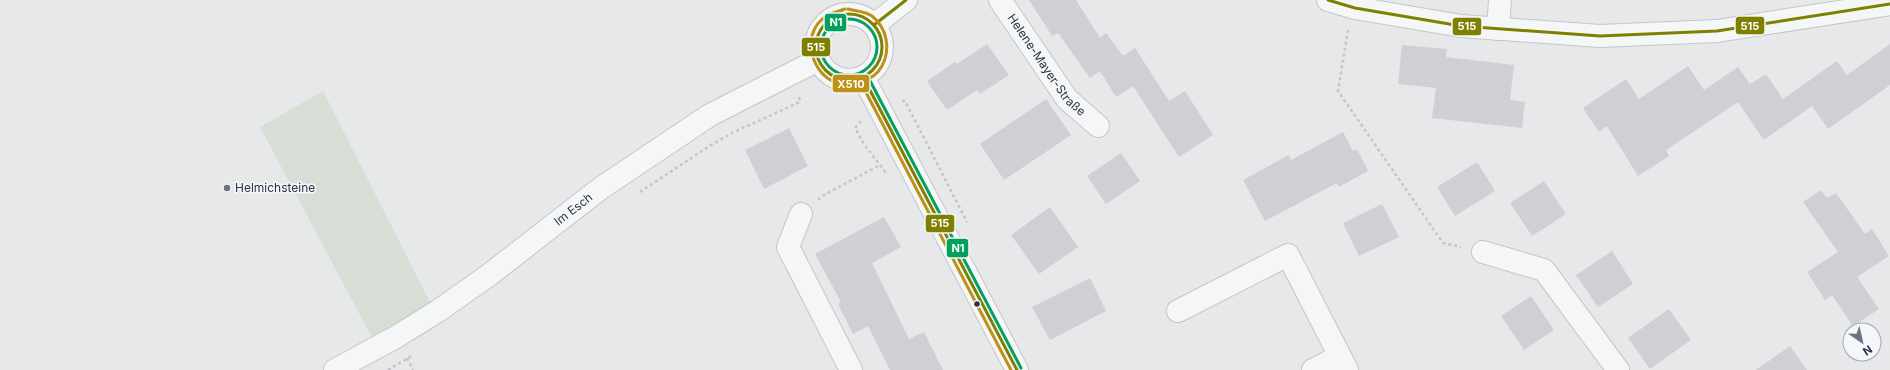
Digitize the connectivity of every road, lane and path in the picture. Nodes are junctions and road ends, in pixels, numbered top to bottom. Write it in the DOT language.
graph roads {
  1 [pos="906,0"];
  2 [pos="1000,0"];
  3 [pos="1328,0"];
  4 [pos="1500,0"];
  5 [pos="1890,4"];
  6 [pos="1352,7"];
  7 [pos="833,8"];
  8 [pos="874,25"];
  9 [pos="1498,29"];
  10 [pos="818,60"];
  11 [pos="794,72"];
  12 [pos="863,77"];
  13 [pos="1098,126"];
  14 [pos="880,165"];
  15 [pos="638,193"];
  16 [pos="801,214"];
  17 [pos="1483,252"];
  18 [pos="1178,311"];
  19 [pos="414,355"];
  20 [pos="1344,363"];
  21 [pos="335,370"];
  22 [pos="388,370"];
  23 [pos="851,370"];
  24 [pos="1017,370"];
  25 [pos="1313,370"];
  26 [pos="1618,370"];
  1 -- 8 [label="street"];
  2 -- 13 [label="street, Helene-Mayer-Straße"];
  3 -- 6 [label="street"];
  4 -- 9 [label="street"];
  5 -- 9 [label="street"];
  6 -- 9 [label="street"];
  6 -- 17 [label="path"];
  7 -- 8 [label="street"];
  7 -- 10 [label="street"];
  8 -- 12 [label="street"];
  10 -- 11 [label="street, Im Esch"];
  10 -- 12 [label="street"];
  11 -- 15 [label="path"];
  11 -- 21 [label="street, Im Esch"];
  12 -- 24 [label="street"];
  14 -- 16 [label="path"];
  16 -- 23 [label="street"];
  17 -- 26 [label="street"];
  18 -- 20 [label="street"];
  19 -- 22 [label="path"];
  20 -- 25 [label="street"];
}
